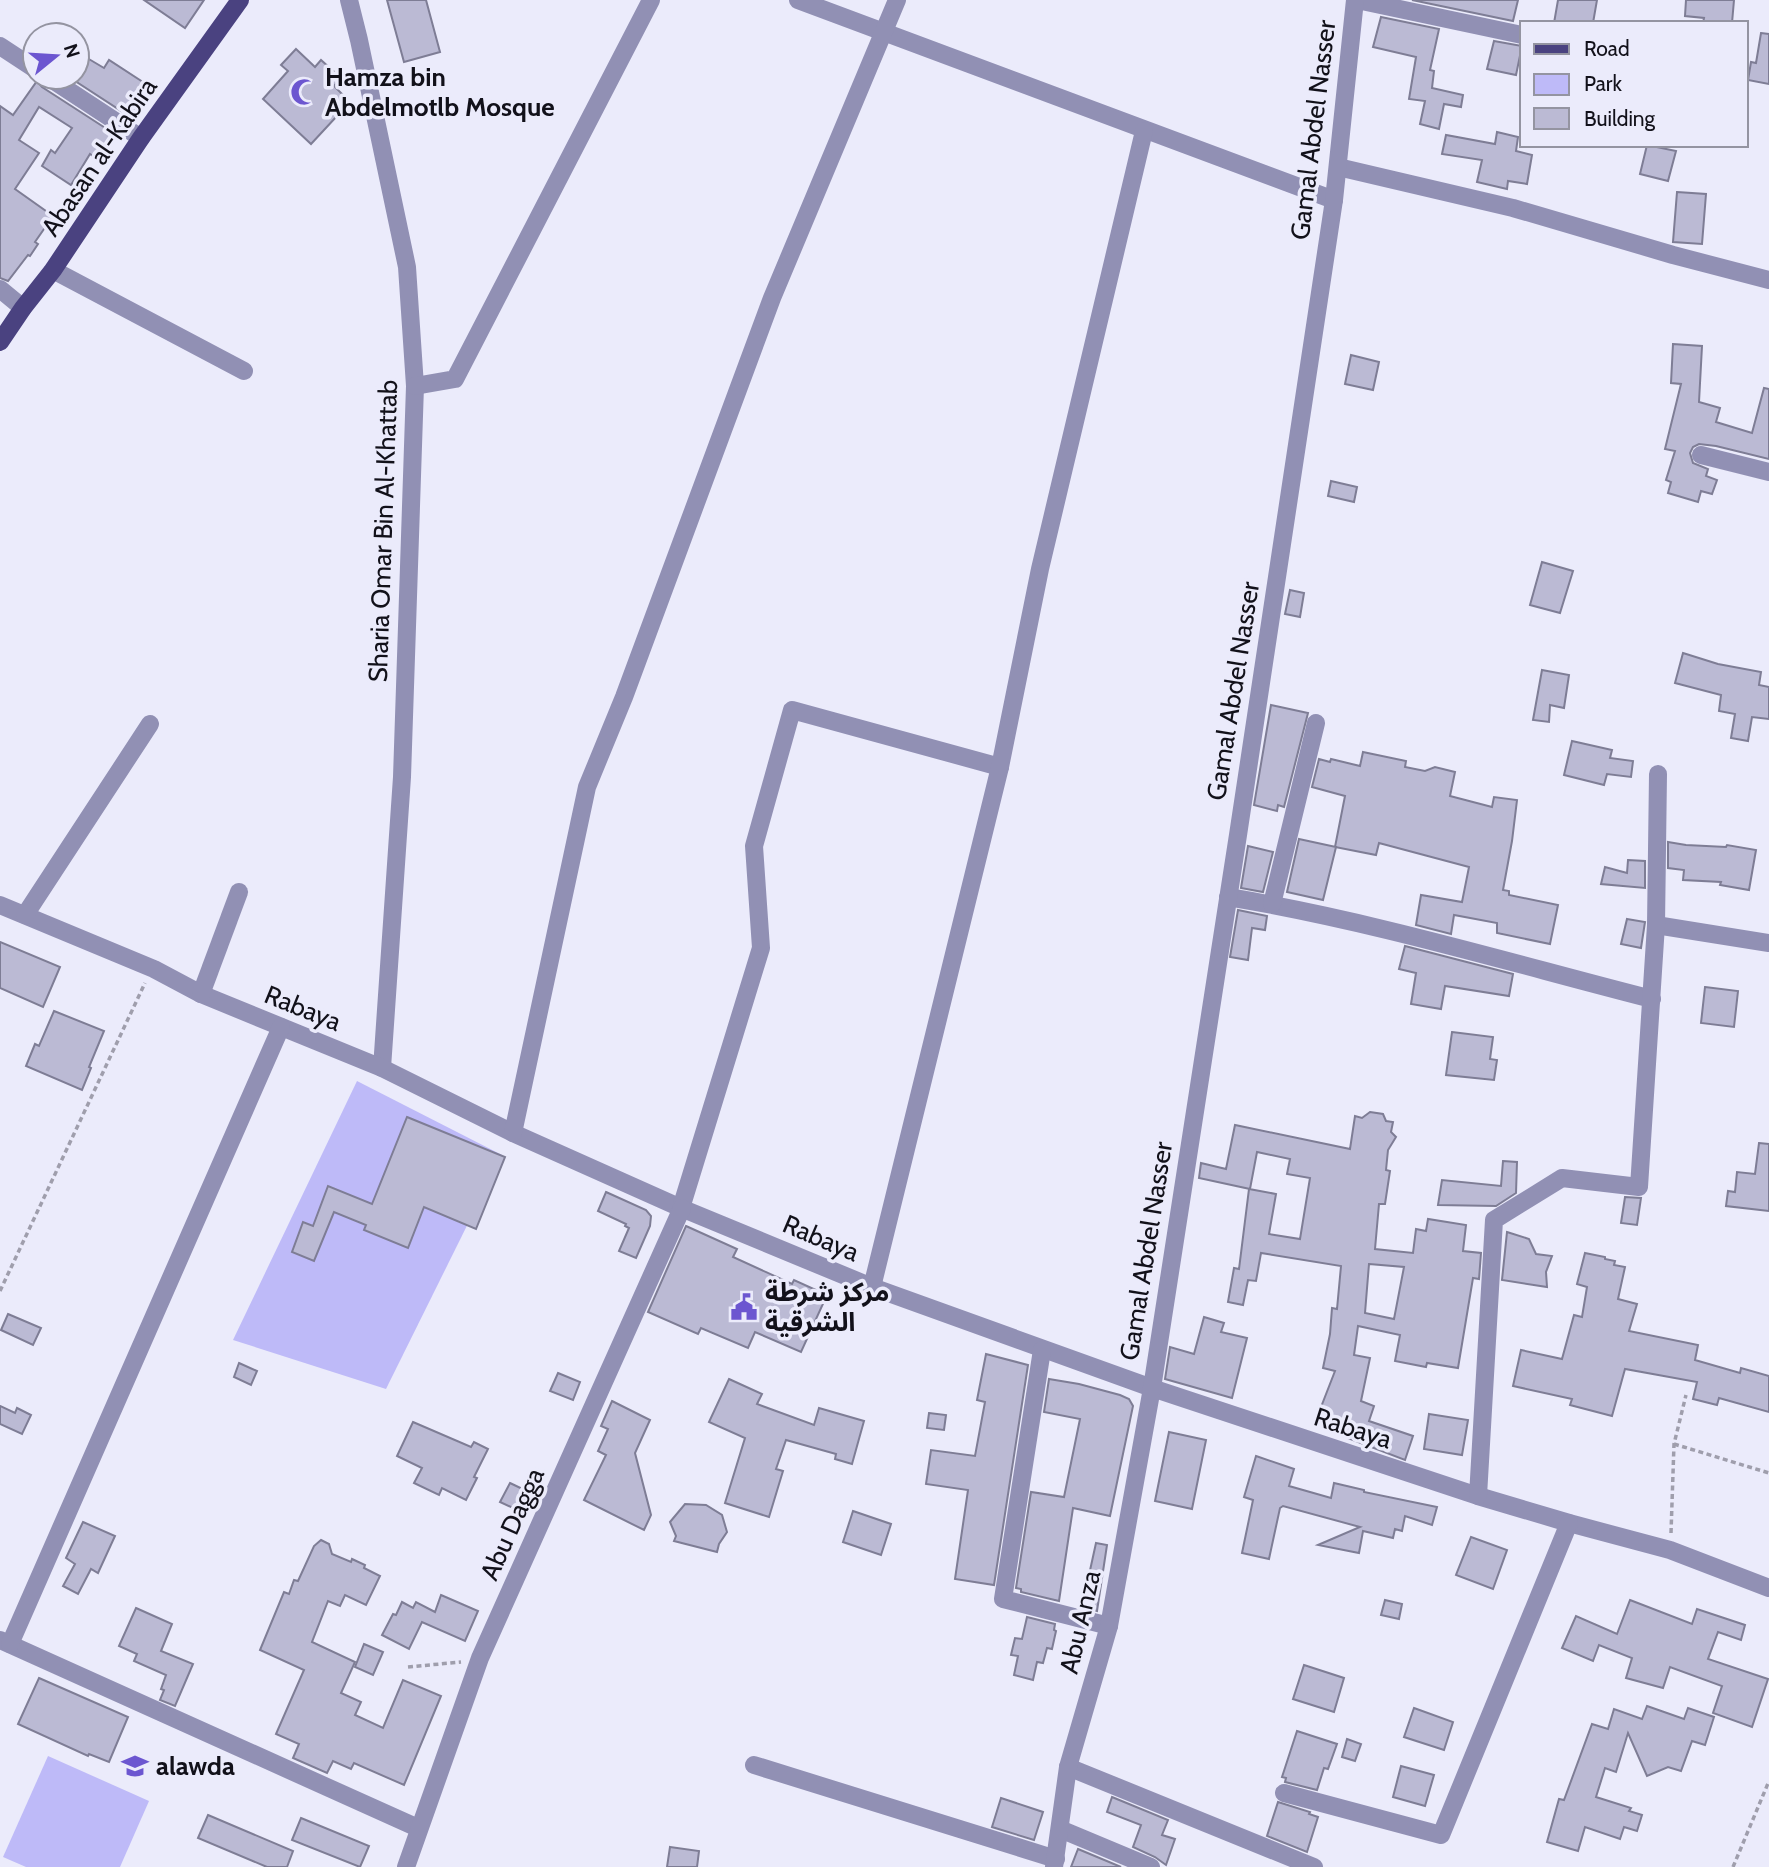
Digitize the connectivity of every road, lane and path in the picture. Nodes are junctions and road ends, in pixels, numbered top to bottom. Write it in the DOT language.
graph roads {
  1 [pos="240,0"];
  2 [pos="349,0"];
  3 [pos="651,0"];
  4 [pos="798,0"];
  5 [pos="897,0"];
  6 [pos="1356,0"];
  7 [pos="883,33"];
  8 [pos="1520,35"];
  9 [pos="0,46"];
  10 [pos="21,60"];
  11 [pos="69,91"];
  12 [pos="1144,131"];
  13 [pos="141,138"];
  14 [pos="1338,167"];
  15 [pos="1334,200"];
  16 [pos="53,271"];
  17 [pos="1769,279"];
  18 [pos="0,289"];
  19 [pos="23,308"];
  20 [pos="0,342"];
  21 [pos="244,371"];
  22 [pos="415,386"];
  23 [pos="1700,455"];
  24 [pos="1769,472"];
  25 [pos="1316,723"];
  26 [pos="150,724"];
  27 [pos="1000,767"];
  28 [pos="1658,774"];
  29 [pos="239,892"];
  30 [pos="1228,897"];
  31 [pos="1272,904"];
  32 [pos="0,905"];
  33 [pos="25,915"];
  34 [pos="1656,925"];
  35 [pos="1769,943"];
  36 [pos="154,969"];
  37 [pos="201,994"];
  38 [pos="1652,999"];
  39 [pos="281,1027"];
  40 [pos="382,1068"];
  41 [pos="513,1133"];
  42 [pos="682,1208"];
  43 [pos="872,1287"];
  44 [pos="0,1292"];
  45 [pos="1042,1350"];
  46 [pos="1152,1388"];
  47 [pos="1686,1395"];
  48 [pos="1674,1444"];
  49 [pos="1769,1473"];
  50 [pos="1478,1496"];
  51 [pos="1569,1524"];
  52 [pos="1670,1549"];
  53 [pos="1769,1588"];
  54 [pos="1110,1626"];
  55 [pos="5,1642"];
  56 [pos="480,1658"];
  57 [pos="408,1667"];
  58 [pos="754,1765"];
  59 [pos="1068,1767"];
  60 [pos="1769,1781"];
  61 [pos="1284,1793"];
  62 [pos="418,1828"];
  63 [pos="1060,1829"];
  64 [pos="1055,1863"];
  65 [pos="406,1867"];
  66 [pos="1150,1867"];
  67 [pos="1314,1867"];
  68 [pos="1733,1867"];
  1 -- 13 [label="main road, Abasan al-Kabira"];
  2 -- 22 [label="street, Sharia Omar Bin Al-Khattab"];
  3 -- 22 [label="street"];
  4 -- 7 [label="street"];
  5 -- 7 [label="street"];
  6 -- 8 [label="street"];
  6 -- 14 [label="street, Gamal Abdel Nasser"];
  7 -- 12 [label="street"];
  7 -- 41 [label="street"];
  9 -- 10 [label="street"];
  11 -- 13 [label="street"];
  12 -- 15 [label="street"];
  12 -- 27 [label="street"];
  13 -- 16 [label="main road, Abasan al-Kabira"];
  14 -- 15 [label="street, Gamal Abdel Nasser"];
  14 -- 17 [label="street"];
  15 -- 30 [label="street, Gamal Abdel Nasser"];
  16 -- 19 [label="main road, Abasan al-Kabira"];
  16 -- 21 [label="street"];
  18 -- 19 [label="street"];
  19 -- 20 [label="main road, Abasan al-Kabira"];
  22 -- 40 [label="street, Sharia Omar Bin Al-Khattab"];
  23 -- 24 [label="street"];
  25 -- 31 [label="street"];
  26 -- 33 [label="street"];
  27 -- 42 [label="street, Abu Dagga"];
  27 -- 43 [label="street"];
  28 -- 34 [label="street"];
  29 -- 37 [label="street"];
  30 -- 31 [label="street"];
  30 -- 46 [label="street, Gamal Abdel Nasser"];
  31 -- 38 [label="street"];
  32 -- 33 [label="street, Rabaya"];
  33 -- 36 [label="street, Rabaya"];
  34 -- 35 [label="street"];
  34 -- 38 [label="street"];
  36 -- 37 [label="street, Rabaya"];
  36 -- 44 [label="path"];
  37 -- 39 [label="street, Rabaya"];
  38 -- 50 [label="street"];
  39 -- 40 [label="street, Rabaya"];
  39 -- 55 [label="street"];
  40 -- 41 [label="street, Rabaya"];
  41 -- 42 [label="street, Rabaya"];
  42 -- 43 [label="street, Rabaya"];
  42 -- 56 [label="street, Abu Dagga"];
  43 -- 45 [label="street, Rabaya"];
  45 -- 46 [label="street, Rabaya"];
  45 -- 54 [label="street"];
  46 -- 50 [label="street, Rabaya"];
  46 -- 54 [label="street, Abu Anza"];
  47 -- 48 [label="path"];
  48 -- 49 [label="path"];
  48 -- 52 [label="path"];
  50 -- 51 [label="street, Rabaya"];
  51 -- 52 [label="street, Rabaya"];
  51 -- 61 [label="street"];
  52 -- 53 [label="street, Rabaya"];
  54 -- 59 [label="street, Abu Anza"];
  55 -- 62 [label="street"];
  56 -- 57 [label="path"];
  56 -- 62 [label="street, Abu Dagga"];
  58 -- 64 [label="street"];
  59 -- 63 [label="street, Abu Anza"];
  59 -- 67 [label="street"];
  60 -- 68 [label="path"];
  62 -- 65 [label="street, Abu Dagga"];
  63 -- 64 [label="street, Abu Anza"];
  63 -- 66 [label="street"];
}
